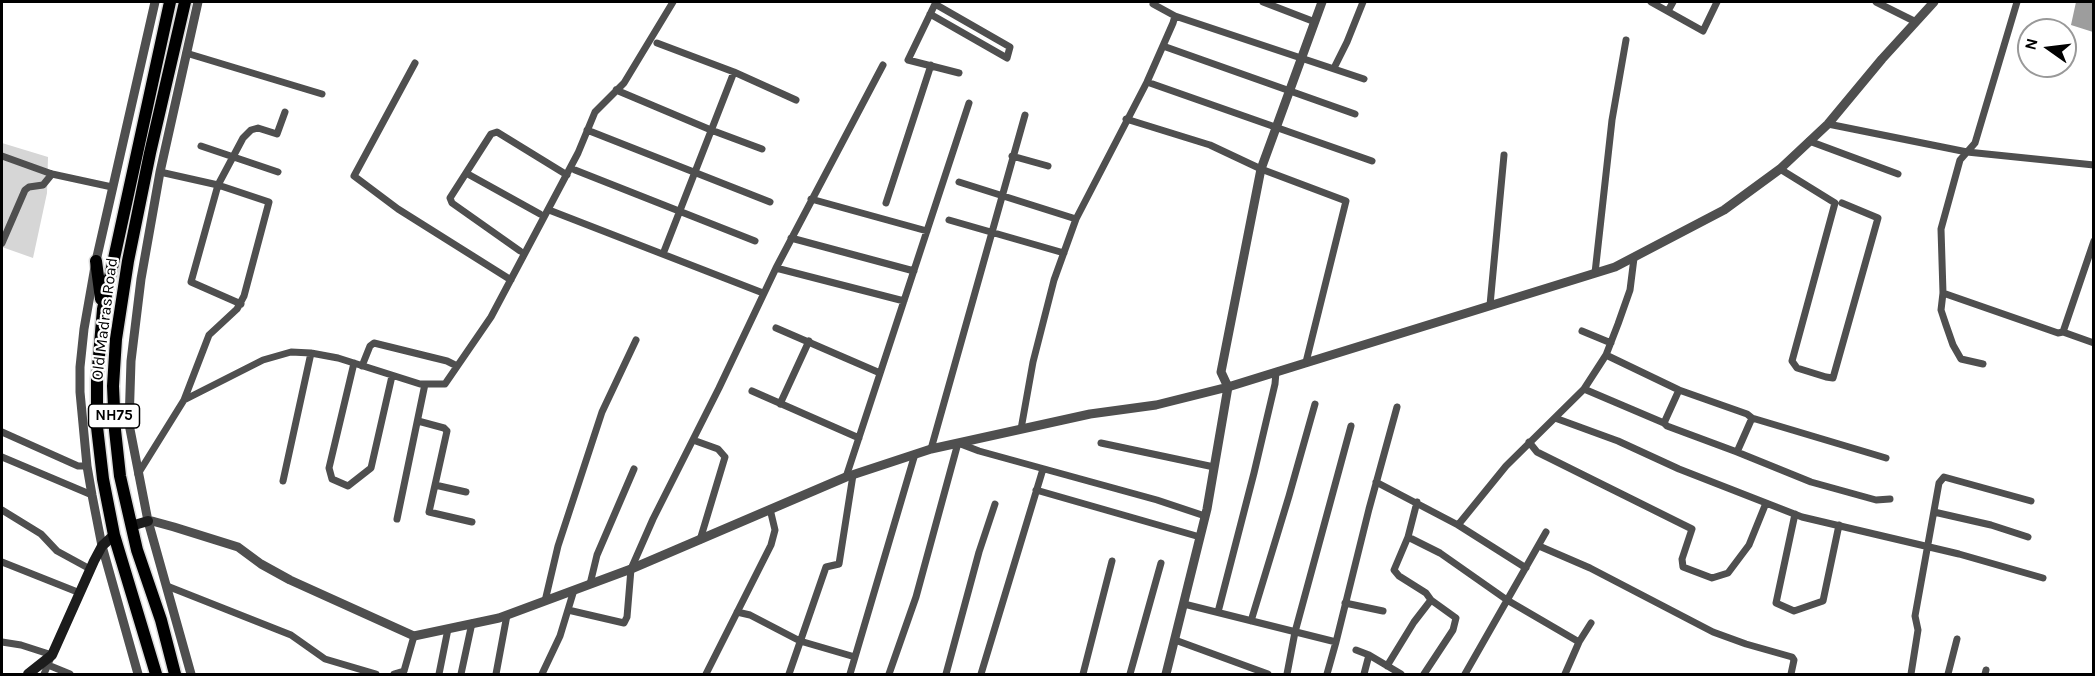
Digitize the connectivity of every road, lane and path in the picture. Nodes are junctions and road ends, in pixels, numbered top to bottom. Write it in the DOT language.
graph roads {
  1 [pos="154,2"];
  2 [pos="170,2"];
  3 [pos="185,2"];
  4 [pos="198,2"];
  5 [pos="673,2"];
  6 [pos="1154,2"];
  7 [pos="1263,2"];
  8 [pos="1322,2"];
  9 [pos="1362,2"];
  10 [pos="1651,2"];
  11 [pos="1673,2"];
  12 [pos="1716,2"];
  13 [pos="1876,2"];
  14 [pos="1934,2"];
  15 [pos="2017,2"];
  16 [pos="935,3"];
  17 [pos="1668,11"];
  18 [pos="930,14"];
  19 [pos="1175,16"];
  20 [pos="1315,22"];
  21 [pos="1916,22"];
  22 [pos="1626,40"];
  23 [pos="657,43"];
  24 [pos="1162,46"];
  25 [pos="186,52"];
  26 [pos="1301,59"];
  27 [pos="415,63"];
  28 [pos="883,65"];
  29 [pos="931,65"];
  30 [pos="1334,68"];
  31 [pos="734,72"];
  32 [pos="959,73"];
  33 [pos="1364,79"];
  34 [pos="1147,82"];
  35 [pos="616,90"];
  36 [pos="1290,90"];
  37 [pos="322,94"];
  38 [pos="796,100"];
  39 [pos="969,103"];
  40 [pos="285,112"];
  41 [pos="1355,114"];
  42 [pos="1025,115"];
  43 [pos="1126,119"];
  44 [pos="1828,124"];
  45 [pos="1276,127"];
  46 [pos="587,130"];
  47 [pos="711,130"];
  48 [pos="1809,141"];
  49 [pos="201,146"];
  50 [pos="762,149"];
  51 [pos="1966,153"];
  52 [pos="1504,155"];
  53 [pos="2,156"];
  54 [pos="1012,156"];
  55 [pos="233,157"];
  56 [pos="1372,161"];
  57 [pos="1048,165"];
  58 [pos="2094,165"];
  59 [pos="1261,169"];
  60 [pos="1780,169"];
  61 [pos="575,170"];
  62 [pos="160,172"];
  63 [pos="278,172"];
  64 [pos="466,173"];
  65 [pos="694,173"];
  66 [pos="52,174"];
  67 [pos="1898,174"];
  68 [pos="567,176"];
  69 [pos="959,182"];
  70 [pos="218,185"];
  71 [pos="112,187"];
  72 [pos="1002,194"];
  73 [pos="811,199"];
  74 [pos="770,202"];
  75 [pos="886,203"];
  76 [pos="1842,203"];
  77 [pos="549,210"];
  78 [pos="680,210"];
  79 [pos="540,214"];
  80 [pos="1076,219"];
  81 [pos="949,220"];
  82 [pos="927,231"];
  83 [pos="991,233"];
  84 [pos="791,238"];
  85 [pos="755,241"];
  86 [pos="2094,241"];
  87 [pos="2,243"];
  88 [pos="520,250"];
  89 [pos="1064,253"];
  90 [pos="663,254"];
  91 [pos="1634,258"];
  92 [pos="96,261"];
  93 [pos="776,268"];
  94 [pos="914,271"];
  95 [pos="1595,273"];
  96 [pos="511,280"];
  97 [pos="763,293"];
  98 [pos="1943,293"];
  99 [pos="904,301"];
  100 [pos="241,304"];
  101 [pos="1491,305"];
  102 [pos="103,309"];
  103 [pos="776,328"];
  104 [pos="1582,331"];
  105 [pos="2064,332"];
  106 [pos="636,340"];
  107 [pos="809,340"];
  108 [pos="1611,343"];
  109 [pos="2094,343"];
  110 [pos="310,353"];
  111 [pos="1606,356"];
  112 [pos="1306,362"];
  113 [pos="354,363"];
  114 [pos="1983,364"];
  115 [pos="362,366"];
  116 [pos="457,366"];
  117 [pos="1276,372"];
  118 [pos="880,373"];
  119 [pos="392,376"];
  120 [pos="425,384"];
  121 [pos="1228,387"];
  122 [pos="1584,389"];
  123 [pos="1678,390"];
  124 [pos="752,391"];
  125 [pos="184,400"];
  126 [pos="780,404"];
  127 [pos="1315,404"];
  128 [pos="1397,407"];
  129 [pos="1555,418"];
  130 [pos="1752,418"];
  131 [pos="417,421"];
  132 [pos="1664,423"];
  133 [pos="1351,426"];
  134 [pos="1021,429"];
  135 [pos="2,432"];
  136 [pos="859,438"];
  137 [pos="693,440"];
  138 [pos="1530,442"];
  139 [pos="958,443"];
  140 [pos="1101,443"];
  141 [pos="931,449"];
  142 [pos="1737,452"];
  143 [pos="915,454"];
  144 [pos="2,458"];
  145 [pos="1886,459"];
  146 [pos="87,466"];
  147 [pos="1214,467"];
  148 [pos="634,469"];
  149 [pos="1043,469"];
  150 [pos="138,474"];
  151 [pos="849,476"];
  152 [pos="283,482"];
  153 [pos="1376,482"];
  154 [pos="435,485"];
  155 [pos="1036,490"];
  156 [pos="466,492"];
  157 [pos="92,495"];
  158 [pos="1890,499"];
  159 [pos="2031,501"];
  160 [pos="1417,502"];
  161 [pos="1766,503"];
  162 [pos="995,504"];
  163 [pos="770,509"];
  164 [pos="2,510"];
  165 [pos="1934,512"];
  166 [pos="1795,514"];
  167 [pos="1205,516"];
  168 [pos="397,519"];
  169 [pos="148,521"];
  170 [pos="472,522"];
  171 [pos="1458,525"];
  172 [pos="1839,525"];
  173 [pos="131,526"];
  174 [pos="1546,532"];
  175 [pos="114,535"];
  176 [pos="1200,537"];
  177 [pos="1408,537"];
  178 [pos="2028,537"];
  179 [pos="700,540"];
  180 [pos="102,546"];
  181 [pos="1539,546"];
  182 [pos="1927,546"];
  183 [pos="1112,561"];
  184 [pos="2,562"];
  185 [pos="1161,563"];
  186 [pos="1526,568"];
  187 [pos="90,569"];
  188 [pos="631,569"];
  189 [pos="2043,578"];
  190 [pos="590,584"];
  191 [pos="167,586"];
  192 [pos="574,590"];
  193 [pos="80,593"];
  194 [pos="1431,600"];
  195 [pos="1507,600"];
  196 [pos="545,601"];
  197 [pos="1346,603"];
  198 [pos="1184,604"];
  199 [pos="568,610"];
  200 [pos="1383,611"];
  201 [pos="737,612"];
  202 [pos="1218,612"];
  203 [pos="507,615"];
  204 [pos="1251,621"];
  205 [pos="472,623"];
  206 [pos="1591,623"];
  207 [pos="448,629"];
  208 [pos="1295,632"];
  209 [pos="414,636"];
  210 [pos="1957,639"];
  211 [pos="1175,640"];
  212 [pos="800,641"];
  213 [pos="2,642"];
  214 [pos="1336,642"];
  215 [pos="1579,642"];
  216 [pos="1356,650"];
  217 [pos="1369,655"];
  218 [pos="855,657"];
  219 [pos="50,660"];
  220 [pos="1387,666"];
  221 [pos="28,675"];
  222 [pos="44,675"];
  223 [pos="70,675"];
  224 [pos="138,675"];
  225 [pos="156,675"];
  226 [pos="175,675"];
  227 [pos="191,675"];
  228 [pos="376,675"];
  229 [pos="394,675"];
  230 [pos="439,675"];
  231 [pos="461,675"];
  232 [pos="496,675"];
  233 [pos="542,675"];
  234 [pos="706,675"];
  235 [pos="789,675"];
  236 [pos="850,675"];
  237 [pos="890,675"];
  238 [pos="946,675"];
  239 [pos="981,675"];
  240 [pos="1083,675"];
  241 [pos="1130,675"];
  242 [pos="1166,675"];
  243 [pos="1268,675"];
  244 [pos="1287,675"];
  245 [pos="1327,675"];
  246 [pos="1364,675"];
  247 [pos="1401,675"];
  248 [pos="1424,675"];
  249 [pos="1465,675"];
  250 [pos="1565,675"];
  251 [pos="1791,675"];
  252 [pos="1911,675"];
  253 [pos="1948,675"];
  1 -- 71 [label="street"];
  2 -- 102 [label="highway, Old Madras Road / NH75"];
  3 -- 173 [label="highway, Old Madras Road / NH75"];
  4 -- 25 [label="street"];
  5 -- 35 [label="street"];
  6 -- 19 [label="street"];
  7 -- 20 [label="street"];
  8 -- 20 [label="street"];
  9 -- 30 [label="street"];
  10 -- 17 [label="street"];
  11 -- 17 [label="street"];
  12 -- 17 [label="street"];
  13 -- 21 [label="street"];
  14 -- 21 [label="street"];
  15 -- 51 [label="street"];
  16 -- 18 [label="street"];
  16 -- 18 [label="street"];
  18 -- 29 [label="street"];
  19 -- 24 [label="street"];
  19 -- 26 [label="street"];
  20 -- 26 [label="street"];
  21 -- 44 [label="street"];
  22 -- 95 [label="street"];
  23 -- 31 [label="street"];
  24 -- 34 [label="street"];
  24 -- 36 [label="street"];
  25 -- 37 [label="street"];
  25 -- 62 [label="street"];
  26 -- 30 [label="street"];
  26 -- 36 [label="street"];
  27 -- 96 [label="street"];
  28 -- 73 [label="street"];
  29 -- 32 [label="street"];
  29 -- 75 [label="street"];
  30 -- 33 [label="street"];
  31 -- 38 [label="street"];
  31 -- 47 [label="street"];
  34 -- 43 [label="street"];
  34 -- 45 [label="street"];
  35 -- 46 [label="street"];
  35 -- 47 [label="street"];
  36 -- 41 [label="street"];
  36 -- 45 [label="street"];
  39 -- 82 [label="street"];
  40 -- 55 [label="street"];
  42 -- 54 [label="street"];
  43 -- 59 [label="street"];
  43 -- 80 [label="street"];
  44 -- 48 [label="street"];
  44 -- 51 [label="street"];
  45 -- 56 [label="street"];
  45 -- 59 [label="street"];
  46 -- 65 [label="street"];
  46 -- 68 [label="street"];
  47 -- 50 [label="street"];
  47 -- 65 [label="street"];
  48 -- 60 [label="street"];
  48 -- 67 [label="street"];
  49 -- 55 [label="street"];
  51 -- 58 [label="street"];
  51 -- 98 [label="street"];
  52 -- 101 [label="street"];
  53 -- 66 [label="street"];
  54 -- 57 [label="street"];
  54 -- 72 [label="street"];
  55 -- 63 [label="street"];
  55 -- 70 [label="street"];
  59 -- 112 [label="street"];
  59 -- 121 [label="street"];
  60 -- 76 [label="street"];
  60 -- 91 [label="street"];
  61 -- 78 [label="street"];
  62 -- 70 [label="street"];
  62 -- 150 [label="street"];
  64 -- 68 [label="street"];
  64 -- 79 [label="street"];
  64 -- 88 [label="street"];
  65 -- 74 [label="street"];
  65 -- 78 [label="street"];
  66 -- 71 [label="street"];
  66 -- 87 [label="street"];
  68 -- 77 [label="street"];
  69 -- 72 [label="street"];
  70 -- 100 [label="street"];
  70 -- 100 [label="street"];
  71 -- 92 [label="street"];
  72 -- 80 [label="street"];
  72 -- 83 [label="street"];
  73 -- 82 [label="street"];
  73 -- 84 [label="street"];
  77 -- 90 [label="street"];
  77 -- 96 [label="street"];
  78 -- 85 [label="street"];
  78 -- 90 [label="street"];
  80 -- 89 [label="street"];
  81 -- 83 [label="street"];
  82 -- 94 [label="street"];
  83 -- 89 [label="street"];
  83 -- 141 [label="street"];
  84 -- 93 [label="street"];
  84 -- 94 [label="street"];
  86 -- 105 [label="street"];
  89 -- 134 [label="street"];
  90 -- 97 [label="street"];
  91 -- 95 [label="street"];
  91 -- 108 [label="street"];
  92 -- 102 [label="highway"];
  92 -- 146 [label="street"];
  93 -- 97 [label="street"];
  93 -- 99 [label="street"];
  94 -- 99 [label="street"];
  95 -- 101 [label="street"];
  96 -- 116 [label="street"];
  97 -- 137 [label="street"];
  98 -- 105 [label="street"];
  98 -- 114 [label="street"];
  99 -- 118 [label="street"];
  100 -- 125 [label="street"];
  101 -- 112 [label="street"];
  102 -- 175 [label="highway, Old Madras Road / NH75"];
  103 -- 107 [label="street"];
  104 -- 108 [label="street"];
  105 -- 109 [label="street"];
  106 -- 196 [label="street"];
  107 -- 118 [label="street"];
  107 -- 126 [label="street"];
  108 -- 111 [label="street"];
  110 -- 113 [label="street"];
  110 -- 125 [label="street"];
  110 -- 152 [label="street"];
  111 -- 122 [label="street"];
  111 -- 123 [label="street"];
  112 -- 117 [label="street"];
  113 -- 115 [label="street"];
  113 -- 119 [label="street"];
  115 -- 116 [label="street"];
  115 -- 119 [label="street"];
  116 -- 120 [label="street"];
  117 -- 121 [label="street"];
  117 -- 202 [label="street"];
  118 -- 136 [label="street"];
  119 -- 120 [label="street"];
  120 -- 131 [label="street"];
  121 -- 134 [label="street"];
  121 -- 147 [label="street"];
  122 -- 129 [label="street"];
  122 -- 132 [label="street"];
  123 -- 130 [label="street"];
  123 -- 132 [label="street"];
  124 -- 126 [label="street"];
  125 -- 150 [label="street"];
  126 -- 136 [label="street"];
  127 -- 204 [label="street"];
  128 -- 153 [label="street"];
  129 -- 138 [label="street"];
  129 -- 161 [label="street"];
  130 -- 142 [label="street"];
  130 -- 145 [label="street"];
  131 -- 154 [label="street"];
  131 -- 168 [label="street"];
  132 -- 142 [label="street"];
  133 -- 208 [label="street"];
  134 -- 139 [label="street"];
  135 -- 146 [label="street"];
  136 -- 151 [label="street"];
  137 -- 179 [label="street"];
  137 -- 188 [label="street"];
  138 -- 161 [label="street"];
  138 -- 171 [label="street"];
  139 -- 141 [label="street"];
  139 -- 149 [label="street"];
  139 -- 237 [label="street"];
  140 -- 147 [label="street"];
  141 -- 143 [label="street"];
  142 -- 158 [label="street"];
  143 -- 151 [label="street"];
  143 -- 218 [label="street"];
  144 -- 157 [label="street"];
  146 -- 157 [label="street"];
  147 -- 167 [label="street"];
  148 -- 190 [label="street"];
  149 -- 155 [label="street"];
  149 -- 167 [label="street"];
  150 -- 169 [label="street"];
  151 -- 163 [label="street"];
  151 -- 212 [label="street"];
  153 -- 160 [label="street"];
  153 -- 197 [label="street"];
  154 -- 156 [label="street"];
  154 -- 170 [label="street"];
  155 -- 176 [label="street"];
  155 -- 239 [label="street"];
  157 -- 180 [label="street"];
  159 -- 165 [label="street"];
  160 -- 171 [label="street"];
  160 -- 177 [label="street"];
  161 -- 166 [label="street"];
  162 -- 238 [label="street"];
  163 -- 179 [label="street"];
  163 -- 201 [label="street"];
  164 -- 187 [label="street"];
  165 -- 178 [label="street"];
  165 -- 182 [label="street"];
  166 -- 172 [label="street"];
  166 -- 172 [label="street"];
  167 -- 176 [label="street"];
  169 -- 173 [label="main road"];
  169 -- 191 [label="street"];
  169 -- 209 [label="street"];
  171 -- 186 [label="street"];
  172 -- 182 [label="street"];
  173 -- 226 [label="highway, Old Madras Road / NH75"];
  174 -- 181 [label="street"];
  175 -- 180 [label="main road"];
  175 -- 225 [label="highway, Old Madras Road / NH75"];
  176 -- 198 [label="street"];
  177 -- 194 [label="street"];
  177 -- 195 [label="street"];
  179 -- 188 [label="street"];
  180 -- 187 [label="main road"];
  180 -- 224 [label="street"];
  181 -- 186 [label="street"];
  181 -- 251 [label="street"];
  182 -- 189 [label="street"];
  182 -- 252 [label="street"];
  183 -- 240 [label="street"];
  184 -- 193 [label="street"];
  185 -- 241 [label="street"];
  186 -- 195 [label="street"];
  187 -- 193 [label="main road"];
  188 -- 190 [label="street"];
  188 -- 199 [label="street"];
  190 -- 192 [label="street"];
  191 -- 227 [label="street"];
  191 -- 228 [label="street"];
  192 -- 196 [label="street"];
  192 -- 199 [label="street"];
  193 -- 219 [label="main road"];
  194 -- 220 [label="street"];
  194 -- 248 [label="street"];
  195 -- 215 [label="street"];
  195 -- 249 [label="street"];
  196 -- 203 [label="street"];
  197 -- 200 [label="street"];
  197 -- 214 [label="street"];
  198 -- 202 [label="street"];
  198 -- 211 [label="street"];
  199 -- 233 [label="street"];
  201 -- 212 [label="street"];
  201 -- 234 [label="street"];
  202 -- 204 [label="street"];
  203 -- 205 [label="street"];
  203 -- 232 [label="street"];
  204 -- 208 [label="street"];
  205 -- 207 [label="street"];
  205 -- 231 [label="street"];
  206 -- 215 [label="street"];
  207 -- 209 [label="street"];
  207 -- 230 [label="street"];
  208 -- 214 [label="street"];
  208 -- 244 [label="street"];
  209 -- 229 [label="street"];
  210 -- 253 [label="street"];
  211 -- 242 [label="street"];
  211 -- 243 [label="street"];
  212 -- 218 [label="street"];
  212 -- 235 [label="street"];
  213 -- 219 [label="street"];
  214 -- 245 [label="street"];
  215 -- 250 [label="street"];
  216 -- 217 [label="street"];
  217 -- 220 [label="street"];
  217 -- 246 [label="street"];
  218 -- 236 [label="street"];
  219 -- 221 [label="main road"];
  219 -- 222 [label="street"];
  219 -- 223 [label="street"];
  220 -- 247 [label="street"];
}
